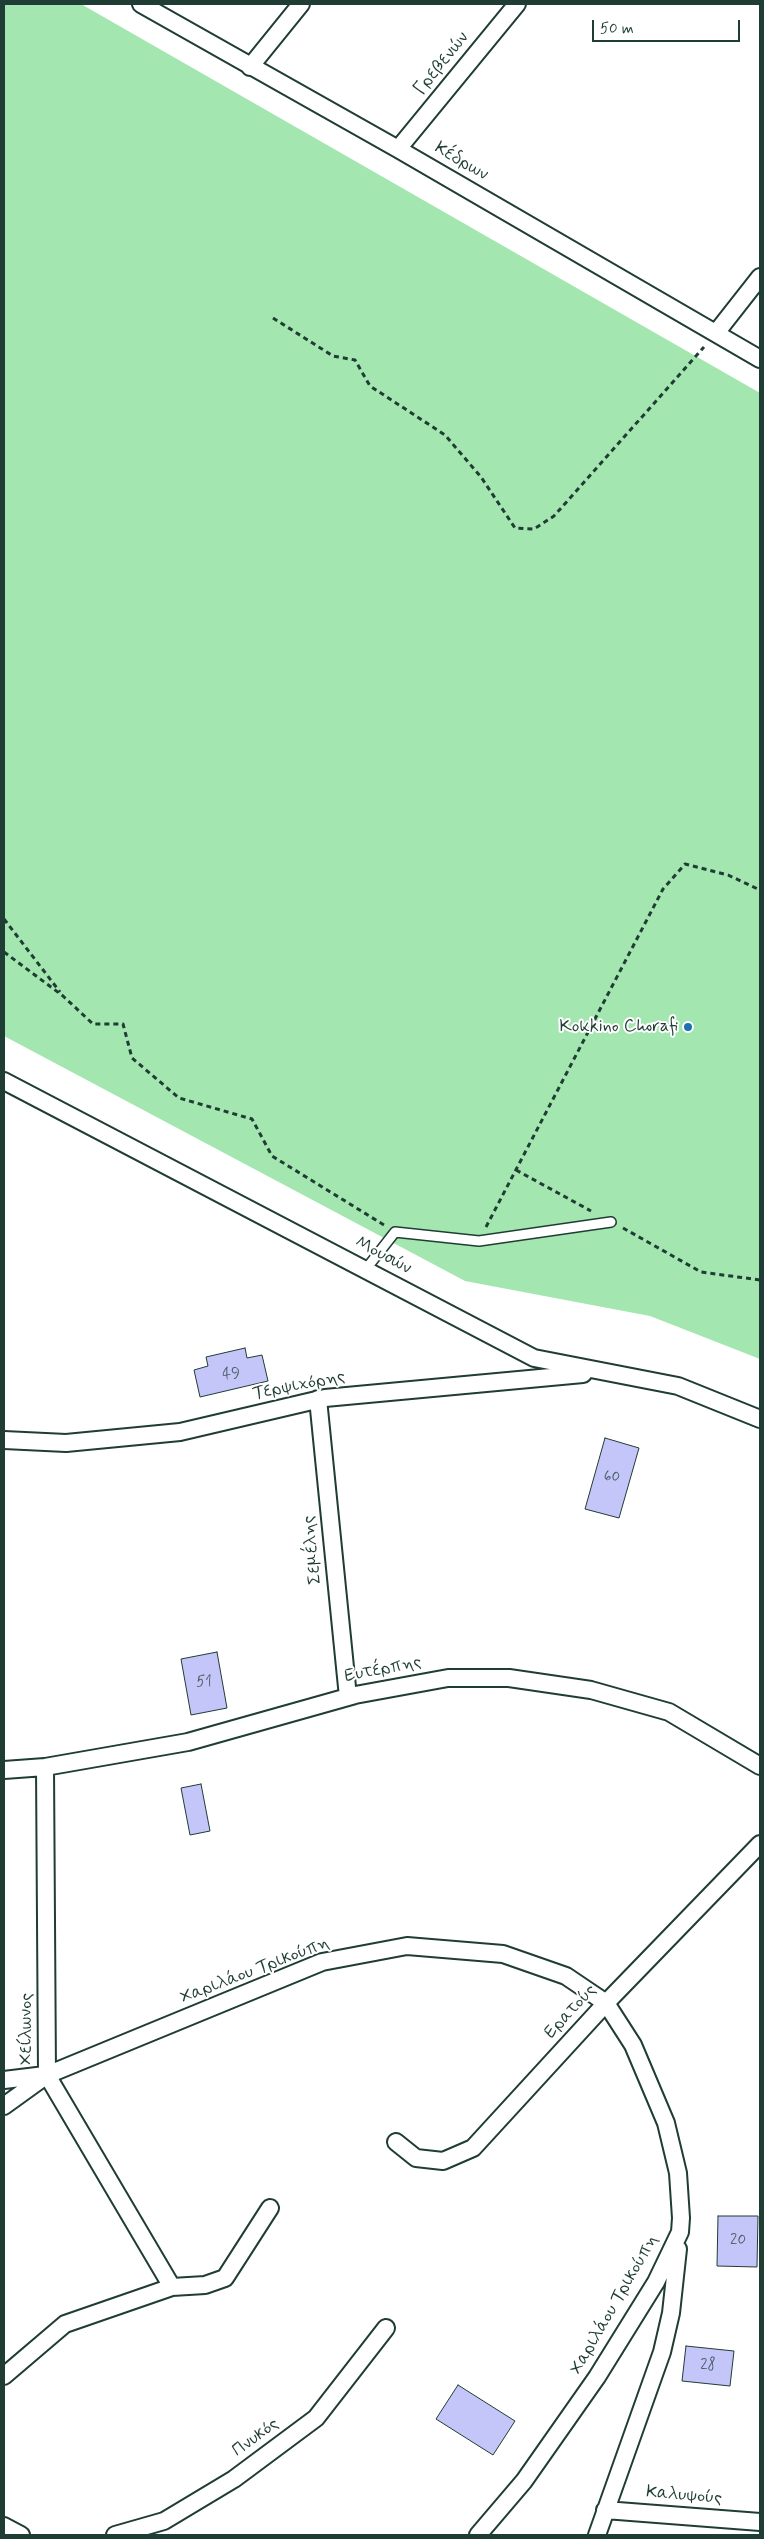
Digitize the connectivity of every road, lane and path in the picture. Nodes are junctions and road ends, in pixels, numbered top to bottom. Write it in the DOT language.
graph roads {
  1 [pos="140,4"];
  2 [pos="301,4"];
  3 [pos="517,4"];
  4 [pos="250,67"];
  5 [pos="398,149"];
  6 [pos="760,277"];
  7 [pos="273,318"];
  8 [pos="716,333"];
  9 [pos="760,359"];
  10 [pos="760,890"];
  11 [pos="4,919"];
  12 [pos="4,952"];
  13 [pos="63,996"];
  14 [pos="4,1081"];
  15 [pos="516,1170"];
  16 [pos="611,1222"];
  17 [pos="395,1232"];
  18 [pos="479,1241"];
  19 [pos="366,1270"];
  20 [pos="760,1280"];
  21 [pos="534,1358"];
  22 [pos="603,1373"];
  23 [pos="528,1378"];
  24 [pos="318,1399"];
  25 [pos="760,1418"];
  26 [pos="4,1440"];
  27 [pos="348,1697"];
  28 [pos="760,1766"];
  29 [pos="45,1767"];
  30 [pos="4,1770"];
  31 [pos="760,1844"];
  32 [pos="606,2003"];
  33 [pos="47,2075"];
  34 [pos="4,2080"];
  35 [pos="4,2106"];
  36 [pos="396,2142"];
  37 [pos="270,2208"];
  38 [pos="680,2232"];
  39 [pos="172,2287"];
  40 [pos="386,2328"];
  41 [pos="4,2376"];
  42 [pos="605,2510"];
  43 [pos="760,2522"];
  44 [pos="4,2526"];
  45 [pos="21,2535"];
  46 [pos="115,2535"];
  47 [pos="478,2535"];
  48 [pos="597,2535"];
  1 -- 4 [label="street, Κέδρων"];
  2 -- 4 [label="street"];
  3 -- 5 [label="street, Γρεβενών"];
  4 -- 5 [label="street, Κέδρων"];
  5 -- 8 [label="street, Κέδρων"];
  6 -- 8 [label="street"];
  7 -- 8 [label="path"];
  8 -- 9 [label="street, Κέδρων"];
  10 -- 15 [label="path"];
  11 -- 13 [label="path"];
  12 -- 13 [label="path"];
  13 -- 17 [label="path"];
  14 -- 19 [label="street, Μουσών"];
  15 -- 16 [label="path"];
  15 -- 18 [label="path"];
  16 -- 18 [label="lane"];
  16 -- 20 [label="path"];
  17 -- 18 [label="lane"];
  17 -- 19 [label="lane"];
  19 -- 21 [label="street, Μουσών"];
  21 -- 22 [label="street, Μουσών"];
  21 -- 23 [label="street"];
  22 -- 23 [label="street, Τερψιχόρης"];
  22 -- 25 [label="street, Μουσών"];
  23 -- 24 [label="street, Τερψιχόρης"];
  24 -- 26 [label="street, Τερψιχόρης"];
  24 -- 27 [label="street, Σεμέλης"];
  27 -- 28 [label="street, Ευτέρπης"];
  27 -- 29 [label="street, Ευτέρπης"];
  29 -- 30 [label="street, Ευτέρπης"];
  29 -- 33 [label="street, Χείλωνος"];
  31 -- 32 [label="street, Ερατούς"];
  32 -- 33 [label="street, Χαριλάου Τρικούπη"];
  32 -- 36 [label="street, Ερατούς"];
  32 -- 38 [label="street, Χαριλάου Τρικούπη"];
  33 -- 34 [label="street"];
  33 -- 35 [label="street, Χαριλάου Τρικούπη"];
  33 -- 39 [label="street, Χείλωνος"];
  37 -- 39 [label="street"];
  38 -- 42 [label="street"];
  38 -- 47 [label="street, Χαριλάου Τρικούπη"];
  39 -- 41 [label="street"];
  40 -- 46 [label="street, Πνυκός"];
  42 -- 43 [label="street, Καλυψούς"];
  42 -- 48 [label="street"];
  44 -- 45 [label="street"];
}
